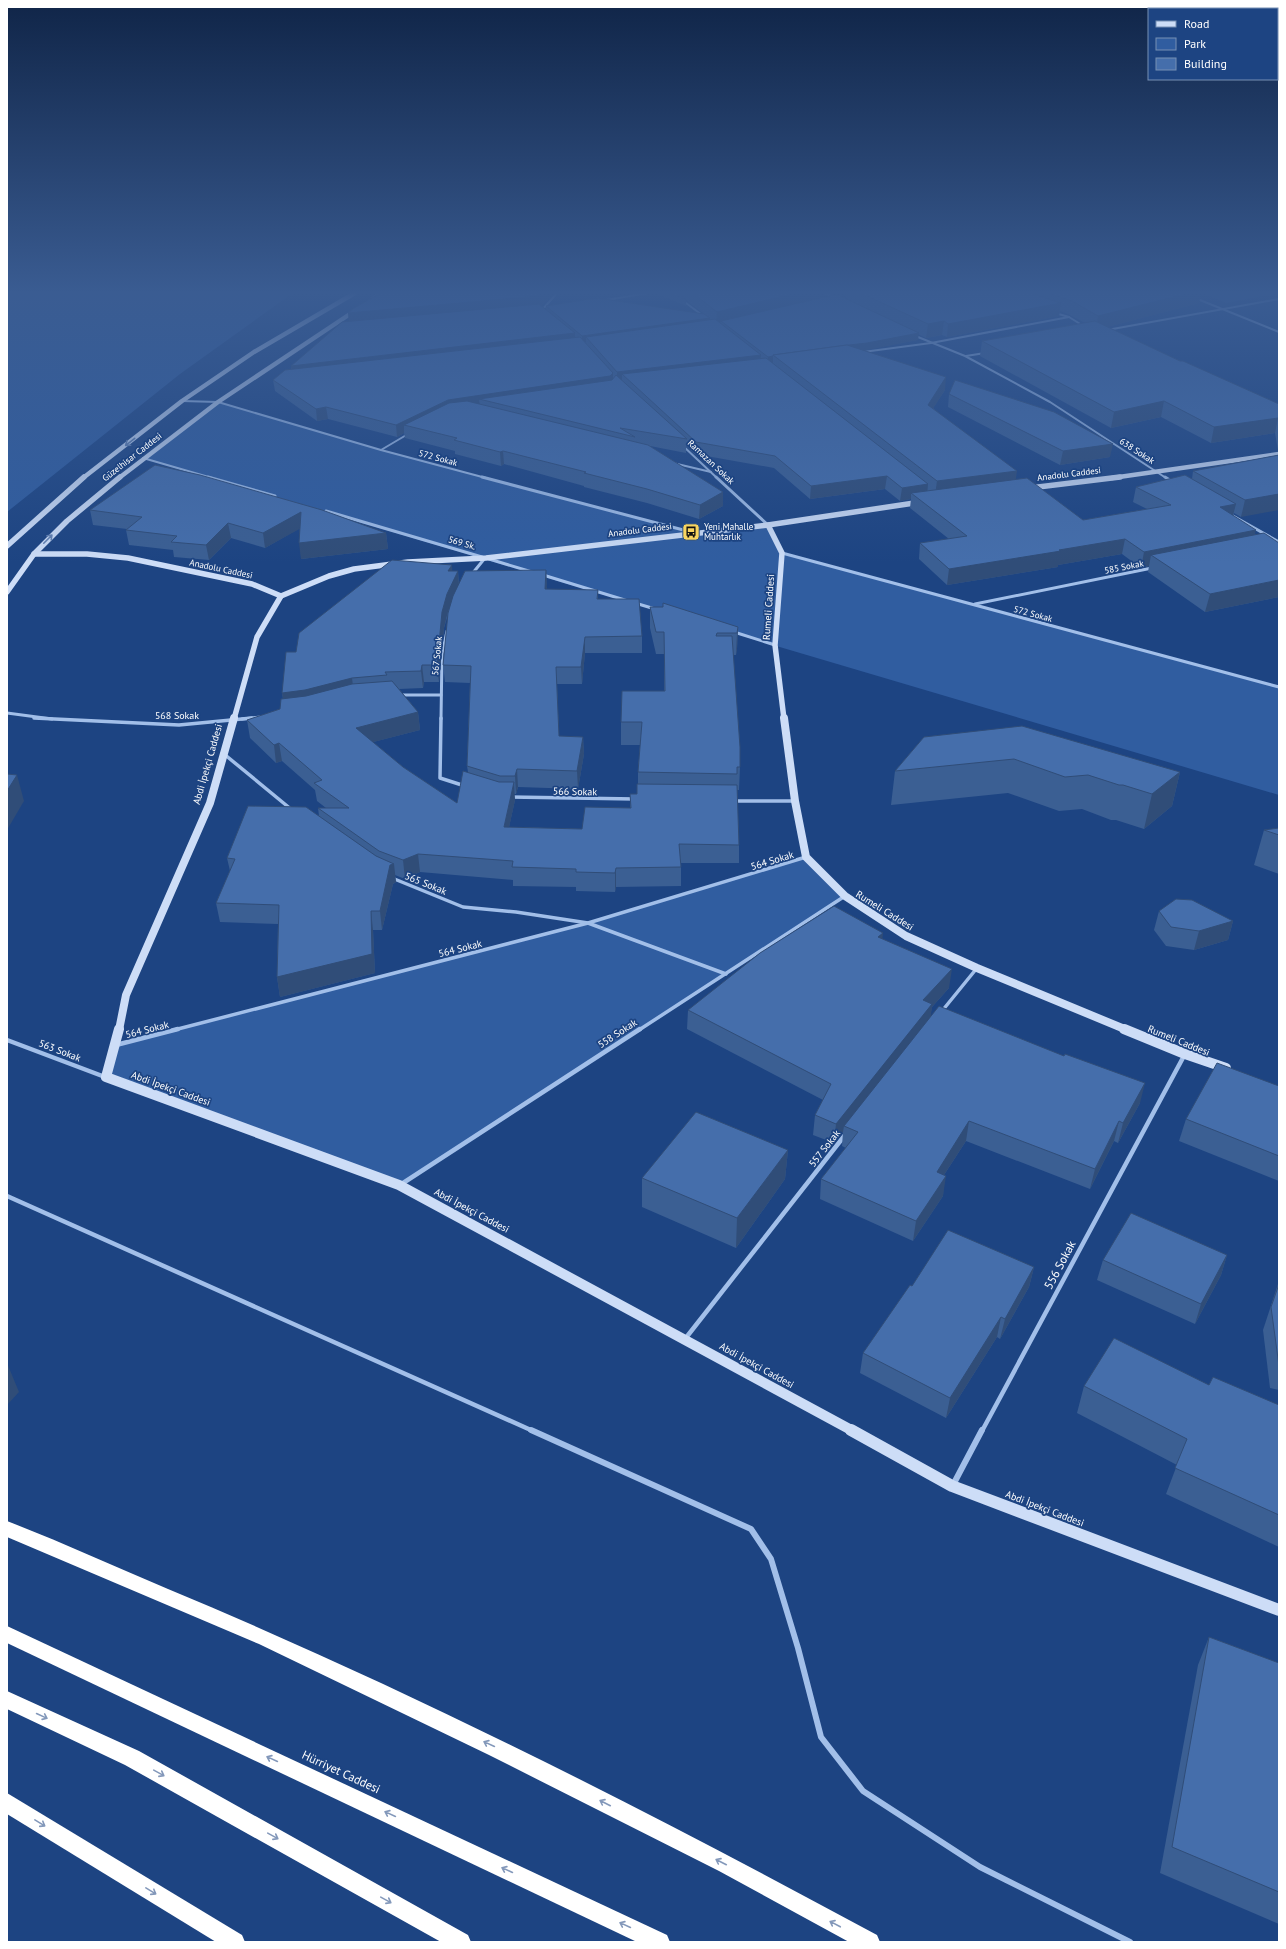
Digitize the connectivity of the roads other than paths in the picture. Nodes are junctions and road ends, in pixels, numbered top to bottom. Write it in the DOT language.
graph roads {
  1 [pos="211,381"];
  2 [pos="250,381"];
  3 [pos="1011,381"];
  4 [pos="182,401"];
  5 [pos="218,402"];
  6 [pos="415,431"];
  7 [pos="678,441"];
  8 [pos="381,450"];
  9 [pos="1279,454"];
  10 [pos="143,458"];
  11 [pos="666,461"];
  12 [pos="712,472"];
  13 [pos="1156,472"];
  14 [pos="1177,484"];
  15 [pos="1027,488"];
  16 [pos="280,498"];
  17 [pos="929,501"];
  18 [pos="318,509"];
  19 [pos="1231,515"];
  20 [pos="768,525"];
  21 [pos="690,532"];
  22 [pos="1279,542"];
  23 [pos="1271,544"];
  24 [pos="7,546"];
  25 [pos="782,553"];
  26 [pos="34,554"];
  27 [pos="486,558"];
  28 [pos="1156,568"];
  29 [pos="468,580"];
  30 [pos="7,592"];
  31 [pos="281,596"];
  32 [pos="972,604"];
  33 [pos="661,610"];
  34 [pos="448,623"];
  35 [pos="730,631"];
  36 [pos="775,645"];
  37 [pos="1279,687"];
  38 [pos="396,695"];
  39 [pos="441,695"];
  40 [pos="7,713"];
  41 [pos="262,716"];
  42 [pos="232,721"];
  43 [pos="224,754"];
  44 [pos="467,787"];
  45 [pos="501,797"];
  46 [pos="636,799"];
  47 [pos="732,800"];
  48 [pos="795,801"];
  49 [pos="294,811"];
  50 [pos="806,858"];
  51 [pos="386,875"];
  52 [pos="845,896"];
  53 [pos="588,923"];
  54 [pos="976,968"];
  55 [pos="726,974"];
  56 [pos="938,1017"];
  57 [pos="7,1040"];
  58 [pos="116,1045"];
  59 [pos="1185,1054"];
  60 [pos="1236,1072"];
  61 [pos="106,1078"];
  62 [pos="850,1128"];
  63 [pos="399,1185"];
  64 [pos="7,1197"];
  65 [pos="685,1339"];
  66 [pos="952,1486"];
  67 [pos="7,1529"];
  68 [pos="1279,1610"];
  69 [pos="7,1634"];
  70 [pos="7,1700"];
  71 [pos="7,1802"];
  72 [pos="235,1942"];
  73 [pos="461,1942"];
  74 [pos="660,1942"];
  75 [pos="870,1942"];
  76 [pos="1130,1942"];
  1 -- 4 [label="street, Güzelhisar Caddesi"];
  2 -- 5 [label="street, Güzelhisar Caddesi"];
  3 -- 13 [label="street, 638 Sokak"];
  4 -- 5 [label="street, 572 Sokak"];
  4 -- 24 [label="street, Güzelhisar Caddesi, one-way"];
  5 -- 8 [label="street, 572 Sokak"];
  5 -- 10 [label="street, Güzelhisar Caddesi"];
  6 -- 8 [label="street"];
  7 -- 12 [label="street, Ramazan Sokak"];
  8 -- 21 [label="street, 572 Sokak"];
  9 -- 13 [label="street, Anadolu Caddesi"];
  10 -- 16 [label="street"];
  26 -- 10 [label="street, Güzelhisar Caddesi, one-way"];
  11 -- 12 [label="street"];
  12 -- 20 [label="street, Ramazan Sokak"];
  13 -- 14 [label="street, 638 Sokak"];
  13 -- 15 [label="street, Anadolu Caddesi"];
  17 -- 20 [label="street, Anadolu Caddesi"];
  18 -- 27 [label="street, 569 Sk."];
  19 -- 22 [label="street"];
  20 -- 21 [label="street, Anadolu Caddesi"];
  20 -- 25 [label="street"];
  21 -- 27 [label="street, Anadolu Caddesi"];
  22 -- 23 [label="street"];
  25 -- 32 [label="street, 572 Sokak"];
  25 -- 36 [label="street, Rumeli Caddesi"];
  26 -- 30 [label="street, Güzelhisar Caddesi"];
  26 -- 31 [label="street, Anadolu Caddesi"];
  27 -- 29 [label="street"];
  27 -- 31 [label="street, Anadolu Caddesi"];
  27 -- 33 [label="street, 569 Sk."];
  28 -- 32 [label="street, 585 Sokak"];
  31 -- 42 [label="street, Abdi İpekçi Caddesi"];
  32 -- 37 [label="street, 572 Sokak"];
  34 -- 39 [label="street, 567 Sokak"];
  35 -- 36 [label="street"];
  36 -- 48 [label="street, Rumeli Caddesi"];
  38 -- 39 [label="street"];
  39 -- 44 [label="street"];
  40 -- 42 [label="street, 568 Sokak"];
  41 -- 42 [label="street, 568 Sokak"];
  42 -- 43 [label="street, Abdi İpekçi Caddesi"];
  43 -- 49 [label="street"];
  43 -- 58 [label="street, Abdi İpekçi Caddesi"];
  45 -- 46 [label="street, 566 Sokak"];
  47 -- 48 [label="street"];
  48 -- 50 [label="street, Rumeli Caddesi"];
  50 -- 52 [label="street, Rumeli Caddesi"];
  50 -- 53 [label="street, 564 Sokak"];
  51 -- 53 [label="street, 565 Sokak"];
  52 -- 54 [label="street, Rumeli Caddesi"];
  52 -- 55 [label="street, 558 Sokak"];
  53 -- 55 [label="street"];
  53 -- 58 [label="street, 564 Sokak"];
  54 -- 56 [label="street"];
  54 -- 59 [label="street, Rumeli Caddesi"];
  55 -- 63 [label="street, 558 Sokak"];
  57 -- 61 [label="street, 563 Sokak"];
  58 -- 61 [label="street, Abdi İpekçi Caddesi"];
  59 -- 60 [label="street, Rumeli Caddesi"];
  59 -- 66 [label="street, 556 Sokak"];
  61 -- 63 [label="street, Abdi İpekçi Caddesi"];
  62 -- 65 [label="street, 557 Sokak"];
  63 -- 65 [label="street, Abdi İpekçi Caddesi"];
  64 -- 76 [label="street"];
  65 -- 66 [label="street, Abdi İpekçi Caddesi"];
  66 -- 68 [label="street, Abdi İpekçi Caddesi"];
  75 -- 67 [label="highway, one-way"];
  74 -- 69 [label="highway, Hürriyet Caddesi, one-way"];
  70 -- 73 [label="highway, one-way"];
  71 -- 72 [label="highway, one-way"];
}
